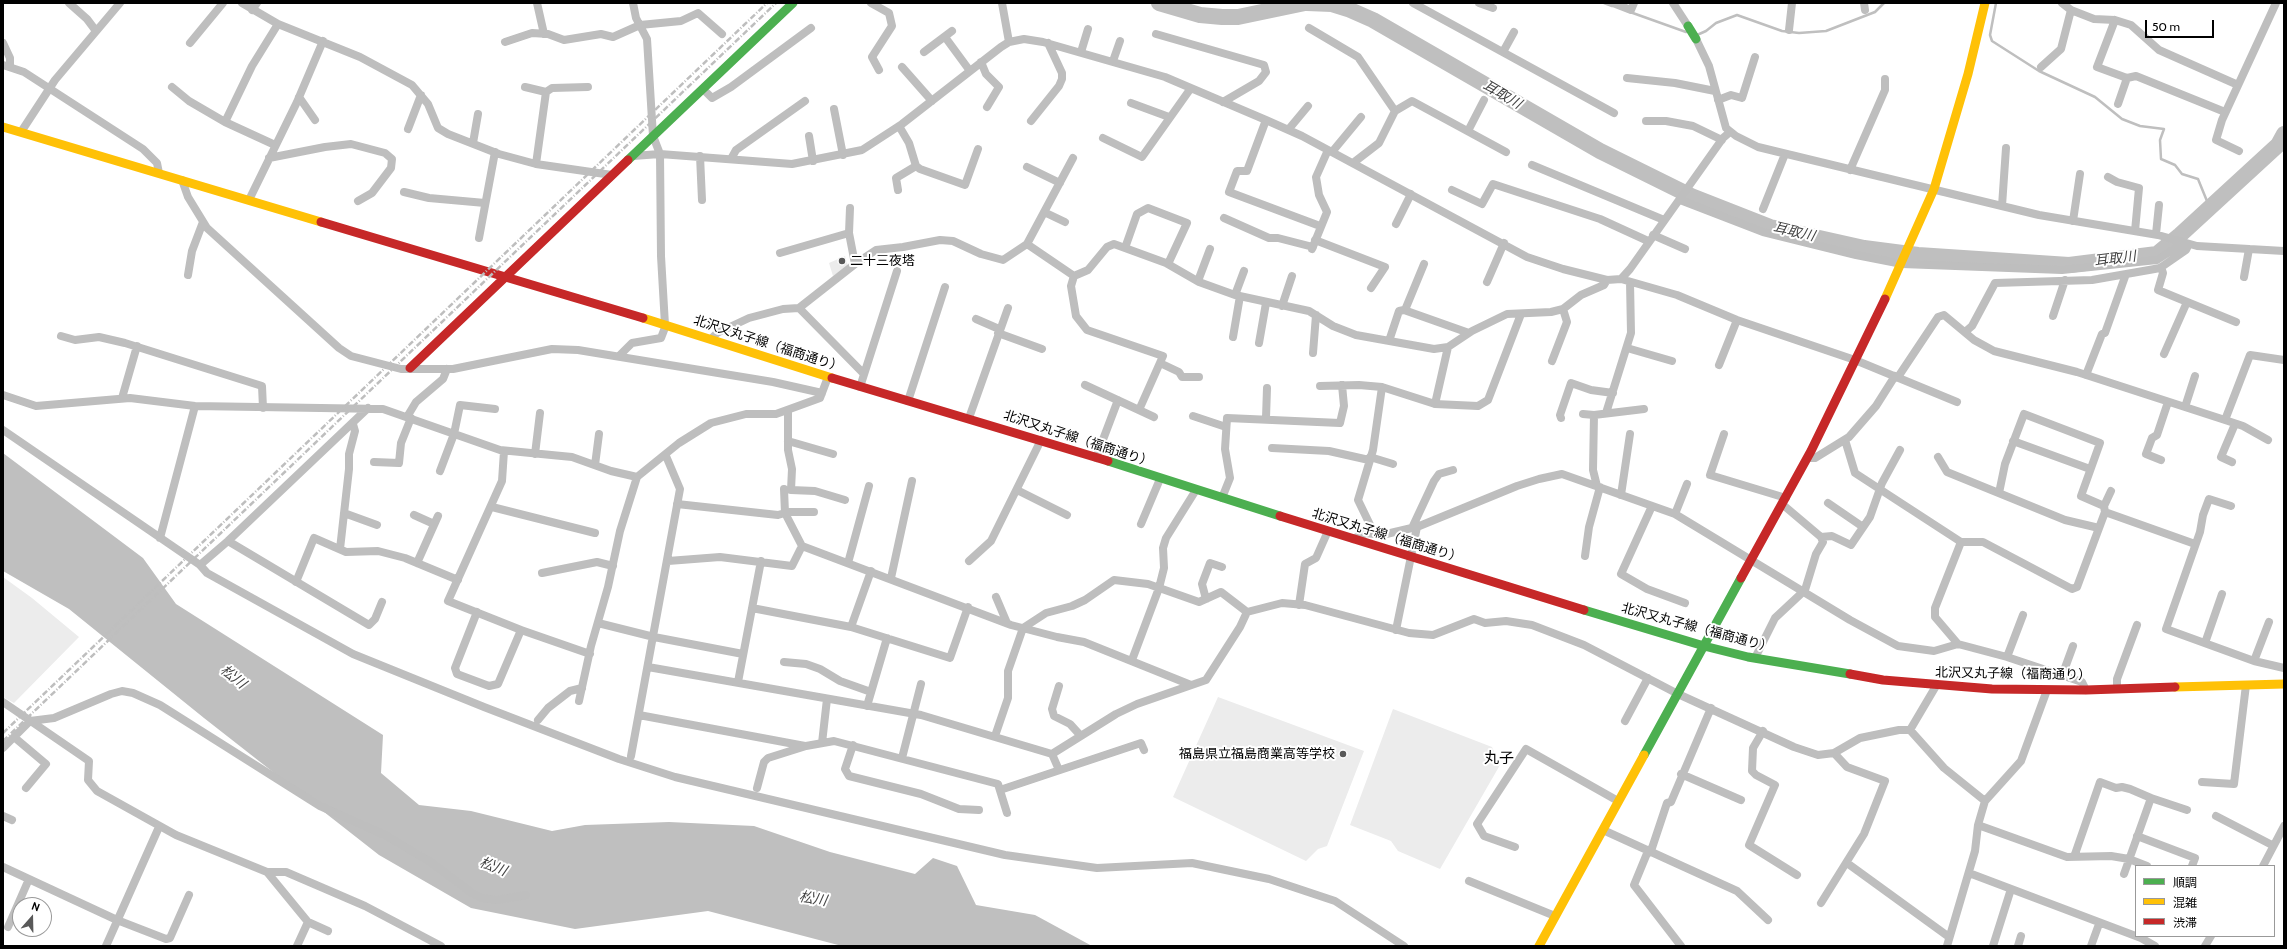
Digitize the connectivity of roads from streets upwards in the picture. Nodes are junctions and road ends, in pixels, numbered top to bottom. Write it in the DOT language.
graph roads {
  1 [pos="69,3"];
  2 [pos="120,3"];
  3 [pos="223,3"];
  4 [pos="242,3"];
  5 [pos="537,3"];
  6 [pos="633,3"];
  7 [pos="793,3"];
  8 [pos="871,3"];
  9 [pos="1002,3"];
  10 [pos="1413,3"];
  11 [pos="1479,3"];
  12 [pos="1614,3"];
  13 [pos="1634,3"];
  14 [pos="1673,3"];
  15 [pos="1792,3"];
  16 [pos="1985,3"];
  17 [pos="2062,3"];
  18 [pos="2276,3"];
  19 [pos="255,6"];
  20 [pos="1493,8"];
  21 [pos="2071,10"];
  22 [pos="2115,20"];
  23 [pos="278,24"];
  24 [pos="640,25"];
  25 [pos="1688,26"];
  26 [pos="811,28"];
  27 [pos="1309,28"];
  28 [pos="1088,29"];
  29 [pos="1790,30"];
  30 [pos="96,31"];
  31 [pos="952,32"];
  32 [pos="1514,32"];
  33 [pos="544,34"];
  34 [pos="722,34"];
  35 [pos="1156,34"];
  36 [pos="945,37"];
  37 [pos="1696,39"];
  38 [pos="323,41"];
  39 [pos="3,42"];
  40 [pos="504,42"];
  41 [pos="1009,42"];
  42 [pos="1120,42"];
  43 [pos="190,43"];
  44 [pos="1048,43"];
  45 [pos="924,52"];
  46 [pos="1081,52"];
  47 [pos="1503,52"];
  48 [pos="1755,57"];
  49 [pos="1113,61"];
  50 [pos="981,62"];
  51 [pos="7,65"];
  52 [pos="902,67"];
  53 [pos="2041,67"];
  54 [pos="878,70"];
  55 [pos="970,71"];
  56 [pos="1627,78"];
  57 [pos="2127,78"];
  58 [pos="1885,79"];
  59 [pos="2238,85"];
  60 [pos="172,87"];
  61 [pos="525,87"];
  62 [pos="588,87"];
  63 [pos="50,88"];
  64 [pos="1191,88"];
  65 [pos="703,89"];
  66 [pos="1715,91"];
  67 [pos="546,92"];
  68 [pos="421,94"];
  69 [pos="299,97"];
  70 [pos="1484,100"];
  71 [pos="1718,100"];
  72 [pos="805,101"];
  73 [pos="932,101"];
  74 [pos="1223,102"];
  75 [pos="1131,103"];
  76 [pos="2118,104"];
  77 [pos="1308,106"];
  78 [pos="987,107"];
  79 [pos="834,109"];
  80 [pos="1395,111"];
  81 [pos="2225,112"];
  82 [pos="1614,113"];
  83 [pos="478,114"];
  84 [pos="1361,117"];
  85 [pos="1169,118"];
  86 [pos="315,120"];
  87 [pos="1266,120"];
  88 [pos="1031,121"];
  89 [pos="225,122"];
  90 [pos="1646,122"];
  91 [pos="900,126"];
  92 [pos="3,127"];
  93 [pos="408,129"];
  94 [pos="1288,130"];
  95 [pos="1468,131"];
  96 [pos="21,132"];
  97 [pos="1730,132"];
  98 [pos="653,136"];
  99 [pos="809,136"];
  100 [pos="1103,138"];
  101 [pos="1722,140"];
  102 [pos="473,143"];
  103 [pos="275,145"];
  104 [pos="2006,148"];
  105 [pos="978,149"];
  106 [pos="1330,151"];
  107 [pos="2239,151"];
  108 [pos="495,152"];
  109 [pos="1506,152"];
  110 [pos="660,154"];
  111 [pos="1785,154"];
  112 [pos="843,155"];
  113 [pos="631,156"];
  114 [pos="700,156"];
  115 [pos="269,158"];
  116 [pos="1073,158"];
  117 [pos="731,159"];
  118 [pos="812,161"];
  119 [pos="1353,163"];
  120 [pos="536,164"];
  121 [pos="1532,165"];
  122 [pos="916,166"];
  123 [pos="1027,168"];
  124 [pos="1850,170"];
  125 [pos="159,174"];
  126 [pos="2080,174"];
  127 [pos="612,175"];
  128 [pos="2108,176"];
  129 [pos="182,180"];
  130 [pos="1060,183"];
  131 [pos="898,190"];
  132 [pos="1452,190"];
  133 [pos="1934,190"];
  134 [pos="404,192"];
  135 [pos="1411,194"];
  136 [pos="1681,198"];
  137 [pos="248,200"];
  138 [pos="702,200"];
  139 [pos="358,201"];
  140 [pos="485,203"];
  141 [pos="2159,205"];
  142 [pos="2002,206"];
  143 [pos="850,208"];
  144 [pos="1763,209"];
  145 [pos="1044,212"];
  146 [pos="1224,218"];
  147 [pos="1664,220"];
  148 [pos="2073,221"];
  149 [pos="203,222"];
  150 [pos="1065,222"];
  151 [pos="1396,224"];
  152 [pos="1320,226"];
  153 [pos="2136,231"];
  154 [pos="849,233"];
  155 [pos="2157,235"];
  156 [pos="479,238"];
  157 [pos="1651,238"];
  158 [pos="1504,243"];
  159 [pos="2184,243"];
  160 [pos="1027,244"];
  161 [pos="1313,246"];
  162 [pos="1125,248"];
  163 [pos="1210,249"];
  164 [pos="1685,249"];
  165 [pos="2249,249"];
  166 [pos="2284,251"];
  167 [pos="780,253"];
  168 [pos="1902,263"];
  169 [pos="855,264"];
  170 [pos="1168,264"];
  171 [pos="1424,264"];
  172 [pos="2161,267"];
  173 [pos="897,271"];
  174 [pos="1244,271"];
  175 [pos="188,274"];
  176 [pos="2126,274"];
  177 [pos="1074,276"];
  178 [pos="1292,276"];
  179 [pos="505,277"];
  180 [pos="2244,278"];
  181 [pos="1621,279"];
  182 [pos="1607,280"];
  183 [pos="2065,280"];
  184 [pos="1198,281"];
  185 [pos="1487,282"];
  186 [pos="1630,282"];
  187 [pos="945,287"];
  188 [pos="1371,288"];
  189 [pos="1238,296"];
  190 [pos="2187,302"];
  191 [pos="1266,303"];
  192 [pos="1282,306"];
  193 [pos="799,308"];
  194 [pos="1008,308"];
  195 [pos="1563,309"];
  196 [pos="1405,310"];
  197 [pos="1521,314"];
  198 [pos="1316,315"];
  199 [pos="2054,316"];
  200 [pos="976,319"];
  201 [pos="1737,320"];
  202 [pos="2236,322"];
  203 [pos="665,325"];
  204 [pos="998,331"];
  205 [pos="1965,332"];
  206 [pos="1469,333"];
  207 [pos="61,336"];
  208 [pos="1233,337"];
  209 [pos="710,339"];
  210 [pos="1389,341"];
  211 [pos="1259,343"];
  212 [pos="137,346"];
  213 [pos="1448,347"];
  214 [pos="1627,348"];
  215 [pos="1042,349"];
  216 [pos="1313,352"];
  217 [pos="2164,354"];
  218 [pos="619,356"];
  219 [pos="1855,360"];
  220 [pos="2284,360"];
  221 [pos="1552,361"];
  222 [pos="1672,361"];
  223 [pos="1160,363"];
  224 [pos="1719,365"];
  225 [pos="410,368"];
  226 [pos="447,369"];
  227 [pos="863,373"];
  228 [pos="2086,375"];
  229 [pos="2195,376"];
  230 [pos="828,377"];
  231 [pos="1199,377"];
  232 [pos="1896,377"];
  233 [pos="1085,385"];
  234 [pos="1320,386"];
  235 [pos="1342,386"];
  236 [pos="860,387"];
  237 [pos="1382,387"];
  238 [pos="1267,388"];
  239 [pos="822,393"];
  240 [pos="1613,393"];
  241 [pos="3,395"];
  242 [pos="122,398"];
  243 [pos="1118,400"];
  244 [pos="908,401"];
  245 [pos="1957,402"];
  246 [pos="2168,402"];
  247 [pos="1435,404"];
  248 [pos="195,406"];
  249 [pos="2185,407"];
  250 [pos="263,408"];
  251 [pos="368,408"];
  252 [pos="495,409"];
  253 [pos="1644,409"];
  254 [pos="1139,410"];
  255 [pos="788,411"];
  256 [pos="540,413"];
  257 [pos="1606,413"];
  258 [pos="1583,414"];
  259 [pos="1594,415"];
  260 [pos="1194,416"];
  261 [pos="1154,417"];
  262 [pos="409,418"];
  263 [pos="969,418"];
  264 [pos="1266,418"];
  265 [pos="1561,418"];
  266 [pos="2225,420"];
  267 [pos="353,424"];
  268 [pos="2235,424"];
  269 [pos="1226,427"];
  270 [pos="3,430"];
  271 [pos="454,434"];
  272 [pos="599,434"];
  273 [pos="1630,434"];
  274 [pos="1724,434"];
  275 [pos="1041,440"];
  276 [pos="1845,440"];
  277 [pos="2268,440"];
  278 [pos="788,441"];
  279 [pos="2013,441"];
  280 [pos="1272,448"];
  281 [pos="1900,450"];
  282 [pos="504,451"];
  283 [pos="534,454"];
  284 [pos="833,454"];
  285 [pos="666,456"];
  286 [pos="1938,457"];
  287 [pos="1096,458"];
  288 [pos="1808,458"];
  289 [pos="1369,459"];
  290 [pos="2161,460"];
  291 [pos="374,462"];
  292 [pos="2232,462"];
  293 [pos="1393,464"];
  294 [pos="595,465"];
  295 [pos="1453,470"];
  296 [pos="2090,470"];
  297 [pos="440,471"];
  298 [pos="637,477"];
  299 [pos="1160,479"];
  300 [pos="912,481"];
  301 [pos="1687,484"];
  302 [pos="869,486"];
  303 [pos="1598,487"];
  304 [pos="784,489"];
  305 [pos="1017,490"];
  306 [pos="1196,490"];
  307 [pos="1880,490"];
  308 [pos="2111,491"];
  309 [pos="1999,493"];
  310 [pos="1621,495"];
  311 [pos="1222,498"];
  312 [pos="845,500"];
  313 [pos="1784,501"];
  314 [pos="1828,503"];
  315 [pos="678,504"];
  316 [pos="1652,506"];
  317 [pos="2231,506"];
  318 [pos="492,507"];
  319 [pos="2104,509"];
  320 [pos="814,512"];
  321 [pos="344,513"];
  322 [pos="784,513"];
  323 [pos="1675,514"];
  324 [pos="414,515"];
  325 [pos="1067,515"];
  326 [pos="438,516"];
  327 [pos="434,524"];
  328 [pos="1141,524"];
  329 [pos="377,525"];
  330 [pos="1863,527"];
  331 [pos="1415,528"];
  332 [pos="2099,528"];
  333 [pos="1328,531"];
  334 [pos="595,533"];
  335 [pos="1374,533"];
  336 [pos="1821,537"];
  337 [pos="160,538"];
  338 [pos="1353,539"];
  339 [pos="228,541"];
  340 [pos="1961,542"];
  341 [pos="2196,544"];
  342 [pos="802,546"];
  343 [pos="340,549"];
  344 [pos="1585,556"];
  345 [pos="1410,557"];
  346 [pos="668,561"];
  347 [pos="761,561"];
  348 [pos="969,561"];
  349 [pos="1752,561"];
  350 [pos="417,563"];
  351 [pos="848,563"];
  352 [pos="200,565"];
  353 [pos="613,566"];
  354 [pos="1222,567"];
  355 [pos="871,571"];
  356 [pos="542,573"];
  357 [pos="891,578"];
  358 [pos="458,580"];
  359 [pos="296,582"];
  360 [pos="1160,588"];
  361 [pos="1802,592"];
  362 [pos="2222,594"];
  363 [pos="996,597"];
  364 [pos="1206,599"];
  365 [pos="382,602"];
  366 [pos="1684,603"];
  367 [pos="1299,605"];
  368 [pos="968,607"];
  369 [pos="752,608"];
  370 [pos="477,612"];
  371 [pos="1247,612"];
  372 [pos="2023,615"];
  373 [pos="2269,622"];
  374 [pos="598,623"];
  375 [pos="1007,623"];
  376 [pos="2137,625"];
  377 [pos="851,627"];
  378 [pos="1023,628"];
  379 [pos="521,630"];
  380 [pos="1396,630"];
  381 [pos="654,637"];
  382 [pos="887,638"];
  383 [pos="2205,643"];
  384 [pos="1958,644"];
  385 [pos="1704,646"];
  386 [pos="2073,646"];
  387 [pos="590,654"];
  388 [pos="743,654"];
  389 [pos="2007,657"];
  390 [pos="1755,658"];
  391 [pos="1132,660"];
  392 [pos="2254,661"];
  393 [pos="784,662"];
  394 [pos="648,667"];
  395 [pos="2284,668"];
  396 [pos="2062,676"];
  397 [pos="1648,678"];
  398 [pos="738,682"];
  399 [pos="921,684"];
  400 [pos="2284,684"];
  401 [pos="1191,685"];
  402 [pos="2246,685"];
  403 [pos="1059,686"];
  404 [pos="1936,686"];
  405 [pos="582,688"];
  406 [pos="2117,688"];
  407 [pos="2047,690"];
  408 [pos="2086,690"];
  409 [pos="871,692"];
  410 [pos="1678,694"];
  411 [pos="827,699"];
  412 [pos="579,701"];
  413 [pos="3,702"];
  414 [pos="867,706"];
  415 [pos="1710,708"];
  416 [pos="914,713"];
  417 [pos="639,715"];
  418 [pos="538,720"];
  419 [pos="30,721"];
  420 [pos="1625,721"];
  421 [pos="1910,730"];
  422 [pos="1762,731"];
  423 [pos="1080,735"];
  424 [pos="995,736"];
  425 [pos="14,737"];
  426 [pos="822,743"];
  427 [pos="853,745"];
  428 [pos="806,746"];
  429 [pos="3,748"];
  430 [pos="1144,750"];
  431 [pos="1834,753"];
  432 [pos="1052,754"];
  433 [pos="631,756"];
  434 [pos="902,758"];
  435 [pos="1059,770"];
  436 [pos="1681,774"];
  437 [pos="2202,782"];
  438 [pos="26,788"];
  439 [pos="757,788"];
  440 [pos="1000,790"];
  441 [pos="2151,798"];
  442 [pos="1741,800"];
  443 [pos="1618,801"];
  444 [pos="1985,801"];
  445 [pos="979,810"];
  446 [pos="2187,810"];
  447 [pos="1007,813"];
  448 [pos="3,816"];
  449 [pos="2216,816"];
  450 [pos="12,820"];
  451 [pos="1978,825"];
  452 [pos="2284,826"];
  453 [pos="159,827"];
  454 [pos="1603,830"];
  455 [pos="2137,836"];
  456 [pos="2272,845"];
  457 [pos="1515,846"];
  458 [pos="1648,851"];
  459 [pos="2074,857"];
  460 [pos="2129,859"];
  461 [pos="1847,863"];
  462 [pos="2144,865"];
  463 [pos="2192,865"];
  464 [pos="2263,865"];
  465 [pos="3,867"];
  466 [pos="268,872"];
  467 [pos="1969,873"];
  468 [pos="2124,874"];
  469 [pos="1797,875"];
  470 [pos="29,879"];
  471 [pos="1469,882"];
  472 [pos="2011,889"];
  473 [pos="189,895"];
  474 [pos="526,895"];
  475 [pos="1821,903"];
  476 [pos="1555,916"];
  477 [pos="117,920"];
  478 [pos="1768,920"];
  479 [pos="308,922"];
  480 [pos="2099,924"];
  481 [pos="8,927"];
  482 [pos="328,931"];
  483 [pos="2021,936"];
  484 [pos="2135,936"];
  485 [pos="1949,937"];
  486 [pos="2138,937"];
  487 [pos="2210,937"];
  488 [pos="106,946"];
  489 [pos="297,946"];
  490 [pos="441,946"];
  491 [pos="1404,946"];
  492 [pos="1539,946"];
  493 [pos="1681,946"];
  494 [pos="1947,946"];
  495 [pos="1993,946"];
  496 [pos="2018,946"];
  497 [pos="2091,946"];
  498 [pos="2155,946"];
  499 [pos="2205,946"];
  1 -- 30 [label="street"];
  2 -- 30 [label="street"];
  3 -- 43 [label="street"];
  4 -- 19 [label="street"];
  5 -- 33 [label="street"];
  6 -- 24 [label="street"];
  7 -- 65 [label="street"];
  8 -- 54 [label="street"];
  9 -- 41 [label="street"];
  10 -- 47 [label="street"];
  11 -- 20 [label="street"];
  12 -- 13 [label="street"];
  14 -- 25 [label="street"];
  15 -- 29 [label="street"];
  16 -- 133 [label="street"];
  17 -- 21 [label="street"];
  18 -- 59 [label="street"];
  19 -- 23 [label="street"];
  21 -- 22 [label="street"];
  21 -- 53 [label="street"];
  22 -- 57 [label="street"];
  22 -- 59 [label="street"];
  23 -- 38 [label="street"];
  23 -- 89 [label="street"];
  24 -- 33 [label="street"];
  24 -- 34 [label="street"];
  24 -- 98 [label="street"];
  25 -- 37 [label="street"];
  26 -- 65 [label="street"];
  27 -- 80 [label="street"];
  28 -- 46 [label="street"];
  30 -- 63 [label="street"];
  31 -- 36 [label="street"];
  32 -- 47 [label="street"];
  33 -- 40 [label="street"];
  35 -- 74 [label="street"];
  36 -- 45 [label="street"];
  36 -- 55 [label="street"];
  37 -- 66 [label="street"];
  38 -- 68 [label="street"];
  38 -- 69 [label="street"];
  39 -- 51 [label="street"];
  41 -- 44 [label="street"];
  41 -- 50 [label="street"];
  42 -- 49 [label="street"];
  44 -- 46 [label="street"];
  44 -- 88 [label="street"];
  46 -- 49 [label="street"];
  47 -- 82 [label="street"];
  48 -- 71 [label="street"];
  49 -- 64 [label="street"];
  50 -- 55 [label="street"];
  50 -- 78 [label="street"];
  51 -- 63 [label="street"];
  52 -- 73 [label="street"];
  55 -- 73 [label="street"];
  56 -- 66 [label="street"];
  57 -- 76 [label="street"];
  57 -- 81 [label="street"];
  58 -- 124 [label="street"];
  59 -- 81 [label="street"];
  60 -- 89 [label="street"];
  61 -- 67 [label="street"];
  62 -- 67 [label="street"];
  63 -- 96 [label="street"];
  63 -- 125 [label="street"];
  64 -- 74 [label="street"];
  64 -- 85 [label="street"];
  65 -- 98 [label="street"];
  66 -- 71 [label="street"];
  67 -- 120 [label="street"];
  68 -- 93 [label="street"];
  68 -- 102 [label="street"];
  69 -- 86 [label="street"];
  69 -- 103 [label="street"];
  70 -- 95 [label="street"];
  71 -- 97 [label="street"];
  72 -- 117 [label="street"];
  73 -- 91 [label="street"];
  74 -- 87 [label="street"];
  75 -- 85 [label="street"];
  77 -- 94 [label="street"];
  79 -- 112 [label="street"];
  80 -- 95 [label="street"];
  80 -- 119 [label="street"];
  81 -- 107 [label="street"];
  83 -- 102 [label="street"];
  84 -- 106 [label="street"];
  85 -- 100 [label="street"];
  87 -- 94 [label="street"];
  87 -- 152 [label="street"];
  89 -- 103 [label="street"];
  90 -- 101 [label="street"];
  91 -- 112 [label="street"];
  91 -- 122 [label="street"];
  92 -- 96 [label="street, 北沢又丸子線（福商通り）"];
  94 -- 106 [label="street"];
  95 -- 109 [label="street"];
  96 -- 125 [label="street, 北沢又丸子線（福商通り）"];
  97 -- 101 [label="street"];
  97 -- 111 [label="street"];
  98 -- 110 [label="street"];
  98 -- 113 [label="street"];
  99 -- 118 [label="street"];
  101 -- 136 [label="street"];
  102 -- 108 [label="street"];
  103 -- 115 [label="street"];
  104 -- 142 [label="street"];
  105 -- 122 [label="street"];
  106 -- 119 [label="street"];
  106 -- 152 [label="street"];
  108 -- 120 [label="street"];
  108 -- 140 [label="street"];
  110 -- 113 [label="street"];
  110 -- 114 [label="street"];
  110 -- 203 [label="street"];
  111 -- 124 [label="street"];
  111 -- 144 [label="street"];
  112 -- 118 [label="street"];
  113 -- 127 [label="street"];
  114 -- 117 [label="street"];
  114 -- 138 [label="street"];
  115 -- 137 [label="street"];
  115 -- 139 [label="street"];
  116 -- 130 [label="street"];
  117 -- 118 [label="street"];
  119 -- 135 [label="street"];
  120 -- 127 [label="street"];
  121 -- 147 [label="street"];
  122 -- 131 [label="street"];
  123 -- 130 [label="street"];
  124 -- 133 [label="street"];
  125 -- 129 [label="street, 北沢又丸子線（福商通り）"];
  126 -- 148 [label="street"];
  127 -- 179 [label="street"];
  128 -- 153 [label="street"];
  129 -- 137 [label="street, 北沢又丸子線（福商通り）"];
  129 -- 149 [label="street"];
  130 -- 145 [label="street"];
  132 -- 157 [label="street"];
  133 -- 142 [label="street"];
  133 -- 168 [label="street"];
  134 -- 140 [label="street"];
  135 -- 151 [label="street"];
  135 -- 158 [label="street"];
  136 -- 147 [label="street"];
  136 -- 168 [label="street"];
  137 -- 179 [label="street, 北沢又丸子線（福商通り）"];
  140 -- 156 [label="street"];
  141 -- 155 [label="street"];
  142 -- 148 [label="street"];
  143 -- 154 [label="street"];
  145 -- 150 [label="street"];
  145 -- 160 [label="street"];
  146 -- 161 [label="street"];
  147 -- 157 [label="street"];
  148 -- 153 [label="street"];
  149 -- 175 [label="street"];
  149 -- 225 [label="street"];
  152 -- 161 [label="street"];
  153 -- 155 [label="street"];
  154 -- 167 [label="street"];
  154 -- 169 [label="street"];
  155 -- 159 [label="street"];
  157 -- 164 [label="street"];
  157 -- 181 [label="street"];
  158 -- 182 [label="street"];
  158 -- 185 [label="street"];
  159 -- 165 [label="street"];
  159 -- 168 [label="street"];
  159 -- 172 [label="street"];
  160 -- 169 [label="street"];
  160 -- 177 [label="street"];
  161 -- 188 [label="street"];
  162 -- 170 [label="street"];
  162 -- 170 [label="street"];
  162 -- 177 [label="street"];
  163 -- 184 [label="street"];
  165 -- 166 [label="street"];
  165 -- 180 [label="street"];
  168 -- 219 [label="street"];
  169 -- 193 [label="street"];
  170 -- 184 [label="street"];
  171 -- 196 [label="street"];
  172 -- 176 [label="street"];
  172 -- 190 [label="street"];
  173 -- 227 [label="street"];
  174 -- 189 [label="street"];
  176 -- 183 [label="street"];
  176 -- 228 [label="street"];
  177 -- 223 [label="street"];
  178 -- 192 [label="street"];
  179 -- 203 [label="street, 北沢又丸子線（福商通り）"];
  179 -- 225 [label="street"];
  181 -- 182 [label="street"];
  181 -- 186 [label="street"];
  182 -- 195 [label="street"];
  183 -- 199 [label="street"];
  183 -- 205 [label="street"];
  184 -- 189 [label="street"];
  186 -- 201 [label="street"];
  186 -- 214 [label="street"];
  187 -- 244 [label="street"];
  189 -- 191 [label="street"];
  189 -- 208 [label="street"];
  190 -- 202 [label="street"];
  190 -- 217 [label="street"];
  191 -- 192 [label="street"];
  191 -- 211 [label="street"];
  192 -- 198 [label="street"];
  193 -- 209 [label="street"];
  193 -- 227 [label="street"];
  194 -- 204 [label="street"];
  195 -- 197 [label="street"];
  195 -- 221 [label="street"];
  196 -- 206 [label="street"];
  196 -- 210 [label="street"];
  197 -- 206 [label="street"];
  197 -- 247 [label="street"];
  198 -- 210 [label="street"];
  198 -- 216 [label="street"];
  200 -- 204 [label="street"];
  201 -- 219 [label="street"];
  201 -- 224 [label="street"];
  203 -- 209 [label="street, 北沢又丸子線（福商通り）"];
  203 -- 218 [label="street"];
  204 -- 215 [label="street"];
  204 -- 263 [label="street"];
  205 -- 228 [label="street"];
  205 -- 232 [label="street"];
  206 -- 213 [label="street"];
  207 -- 212 [label="street"];
  209 -- 230 [label="street, 北沢又丸子線（福商通り）"];
  210 -- 213 [label="street"];
  212 -- 242 [label="street"];
  212 -- 250 [label="street"];
  213 -- 247 [label="street"];
  214 -- 222 [label="street"];
  214 -- 240 [label="street"];
  218 -- 226 [label="street"];
  218 -- 239 [label="street"];
  219 -- 232 [label="street"];
  219 -- 288 [label="street"];
  220 -- 266 [label="street"];
  223 -- 231 [label="street"];
  223 -- 254 [label="street"];
  225 -- 226 [label="street"];
  226 -- 262 [label="street"];
  227 -- 236 [label="street"];
  228 -- 246 [label="street"];
  229 -- 249 [label="street"];
  230 -- 236 [label="street, 北沢又丸子線（福商通り）"];
  230 -- 239 [label="street"];
  232 -- 245 [label="street"];
  232 -- 276 [label="street"];
  233 -- 243 [label="street"];
  234 -- 235 [label="street"];
  235 -- 237 [label="street"];
  235 -- 264 [label="street"];
  236 -- 244 [label="street, 北沢又丸子線（福商通り）"];
  237 -- 247 [label="street"];
  237 -- 289 [label="street"];
  238 -- 264 [label="street"];
  239 -- 255 [label="street"];
  240 -- 257 [label="street"];
  240 -- 265 [label="street"];
  241 -- 242 [label="street"];
  242 -- 248 [label="street"];
  243 -- 254 [label="street"];
  243 -- 287 [label="street"];
  244 -- 263 [label="street, 北沢又丸子線（福商通り）"];
  246 -- 249 [label="street"];
  246 -- 290 [label="street"];
  248 -- 250 [label="street"];
  248 -- 337 [label="street"];
  249 -- 266 [label="street"];
  250 -- 251 [label="street"];
  251 -- 262 [label="street"];
  251 -- 267 [label="street"];
  252 -- 271 [label="street"];
  253 -- 257 [label="street"];
  254 -- 261 [label="street"];
  255 -- 278 [label="street"];
  255 -- 285 [label="street"];
  256 -- 283 [label="street"];
  257 -- 259 [label="street"];
  258 -- 259 [label="street"];
  259 -- 303 [label="street"];
  260 -- 269 [label="street"];
  262 -- 271 [label="street"];
  262 -- 291 [label="street"];
  263 -- 275 [label="street, 北沢又丸子線（福商通り）"];
  264 -- 269 [label="street"];
  266 -- 268 [label="street"];
  267 -- 321 [label="street"];
  267 -- 339 [label="street"];
  268 -- 277 [label="street"];
  268 -- 292 [label="street"];
  269 -- 311 [label="street"];
  270 -- 337 [label="street"];
  271 -- 282 [label="street"];
  271 -- 297 [label="street"];
  272 -- 294 [label="street"];
  273 -- 310 [label="street"];
  274 -- 313 [label="street"];
  275 -- 287 [label="street, 北沢又丸子線（福商通り）"];
  275 -- 305 [label="street"];
  276 -- 288 [label="street"];
  276 -- 307 [label="street"];
  278 -- 284 [label="street"];
  278 -- 312 [label="street"];
  279 -- 296 [label="street"];
  279 -- 296 [label="street"];
  279 -- 309 [label="street"];
  280 -- 289 [label="street"];
  281 -- 307 [label="street"];
  282 -- 283 [label="street"];
  282 -- 318 [label="street"];
  283 -- 294 [label="street"];
  285 -- 298 [label="street"];
  285 -- 315 [label="street"];
  286 -- 309 [label="street"];
  287 -- 299 [label="street, 北沢又丸子線（福商通り）"];
  288 -- 313 [label="street"];
  289 -- 293 [label="street"];
  289 -- 335 [label="street"];
  294 -- 298 [label="street"];
  295 -- 331 [label="street"];
  296 -- 319 [label="street"];
  298 -- 353 [label="street"];
  299 -- 306 [label="street, 北沢又丸子線（福商通り）"];
  299 -- 328 [label="street"];
  300 -- 357 [label="street"];
  301 -- 323 [label="street"];
  302 -- 351 [label="street"];
  303 -- 310 [label="street"];
  303 -- 331 [label="street"];
  303 -- 344 [label="street"];
  304 -- 322 [label="street"];
  305 -- 325 [label="street"];
  305 -- 348 [label="street"];
  306 -- 311 [label="street, 北沢又丸子線（福商通り）"];
  306 -- 360 [label="street"];
  307 -- 330 [label="street"];
  307 -- 340 [label="street"];
  308 -- 319 [label="street"];
  309 -- 332 [label="street"];
  310 -- 316 [label="street"];
  311 -- 333 [label="street, 北沢又丸子線（福商通り）"];
  313 -- 336 [label="street"];
  313 -- 349 [label="street"];
  314 -- 330 [label="street"];
  315 -- 322 [label="street"];
  315 -- 346 [label="street"];
  316 -- 323 [label="street"];
  316 -- 366 [label="street"];
  317 -- 341 [label="street"];
  318 -- 334 [label="street"];
  318 -- 358 [label="street"];
  319 -- 332 [label="street"];
  319 -- 341 [label="street"];
  320 -- 322 [label="street"];
  321 -- 329 [label="street"];
  321 -- 343 [label="street"];
  322 -- 342 [label="street"];
  323 -- 349 [label="street"];
  324 -- 327 [label="street"];
  326 -- 327 [label="street"];
  327 -- 350 [label="street"];
  330 -- 336 [label="street"];
  331 -- 335 [label="street"];
  331 -- 345 [label="street"];
  332 -- 340 [label="street"];
  333 -- 338 [label="street, 北沢又丸子線（福商通り）"];
  333 -- 367 [label="street"];
  335 -- 338 [label="street"];
  336 -- 361 [label="street"];
  337 -- 352 [label="street"];
  338 -- 345 [label="street, 北沢又丸子線（福商通り）"];
  339 -- 352 [label="street"];
  339 -- 359 [label="street"];
  340 -- 384 [label="street"];
  341 -- 383 [label="street"];
  342 -- 347 [label="street"];
  342 -- 351 [label="street"];
  343 -- 350 [label="street"];
  343 -- 359 [label="street"];
  345 -- 380 [label="street"];
  345 -- 385 [label="street, 北沢又丸子線（福商通り）"];
  346 -- 347 [label="street"];
  346 -- 381 [label="street"];
  347 -- 369 [label="street"];
  349 -- 361 [label="street"];
  349 -- 385 [label="street"];
  350 -- 358 [label="street"];
  351 -- 355 [label="street"];
  352 -- 491 [label="street"];
  353 -- 356 [label="street"];
  353 -- 374 [label="street"];
  354 -- 364 [label="street"];
  355 -- 357 [label="street"];
  355 -- 377 [label="street"];
  357 -- 368 [label="street"];
  358 -- 370 [label="street"];
  359 -- 365 [label="street"];
  360 -- 364 [label="street"];
  360 -- 378 [label="street"];
  360 -- 391 [label="street"];
  361 -- 384 [label="street"];
  361 -- 390 [label="street"];
  362 -- 383 [label="street"];
  363 -- 375 [label="street"];
  364 -- 371 [label="street"];
  367 -- 371 [label="street"];
  367 -- 380 [label="street"];
  368 -- 375 [label="street"];
  368 -- 382 [label="street"];
  369 -- 377 [label="street"];
  369 -- 388 [label="street"];
  370 -- 379 [label="street"];
  370 -- 379 [label="street"];
  371 -- 401 [label="street"];
  372 -- 389 [label="street"];
  373 -- 392 [label="street"];
  374 -- 381 [label="street"];
  374 -- 387 [label="street"];
  375 -- 378 [label="street"];
  376 -- 406 [label="street"];
  377 -- 382 [label="street"];
  378 -- 391 [label="street"];
  378 -- 424 [label="street"];
  379 -- 387 [label="street"];
  380 -- 397 [label="street"];
  381 -- 388 [label="street"];
  381 -- 394 [label="street"];
  382 -- 409 [label="street"];
  383 -- 392 [label="street"];
  384 -- 389 [label="street"];
  385 -- 390 [label="street, 北沢又丸子線（福商通り）"];
  385 -- 410 [label="street"];
  386 -- 396 [label="street"];
  387 -- 405 [label="street"];
  388 -- 398 [label="street"];
  389 -- 396 [label="street"];
  390 -- 404 [label="street, 北沢又丸子線（福商通り）"];
  391 -- 401 [label="street"];
  392 -- 395 [label="street"];
  393 -- 409 [label="street"];
  394 -- 398 [label="street"];
  394 -- 417 [label="street"];
  396 -- 408 [label="street"];
  397 -- 410 [label="street"];
  397 -- 420 [label="street"];
  398 -- 411 [label="street"];
  399 -- 416 [label="street"];
  400 -- 402 [label="street, 北沢又丸子線（福商通り）"];
  401 -- 423 [label="street"];
  402 -- 406 [label="street, 北沢又丸子線（福商通り）"];
  402 -- 437 [label="street"];
  403 -- 423 [label="street"];
  404 -- 407 [label="street, 北沢又丸子線（福商通り）"];
  404 -- 421 [label="street"];
  405 -- 412 [label="street"];
  405 -- 418 [label="street"];
  406 -- 408 [label="street, 北沢又丸子線（福商通り）"];
  407 -- 408 [label="street, 北沢又丸子線（福商通り）"];
  407 -- 444 [label="street"];
  409 -- 414 [label="street"];
  410 -- 415 [label="street"];
  410 -- 443 [label="street"];
  411 -- 414 [label="street"];
  411 -- 426 [label="street"];
  413 -- 419 [label="street"];
  414 -- 416 [label="street"];
  415 -- 422 [label="street"];
  415 -- 436 [label="street"];
  416 -- 424 [label="street"];
  416 -- 434 [label="street"];
  417 -- 428 [label="street"];
  417 -- 433 [label="street"];
  419 -- 425 [label="street"];
  419 -- 453 [label="street"];
  419 -- 474 [label="street"];
  421 -- 431 [label="street"];
  421 -- 444 [label="street"];
  422 -- 431 [label="street"];
  422 -- 469 [label="street"];
  423 -- 432 [label="street"];
  424 -- 432 [label="street"];
  425 -- 429 [label="street"];
  425 -- 438 [label="street"];
  426 -- 427 [label="street"];
  426 -- 428 [label="street"];
  427 -- 434 [label="street"];
  427 -- 445 [label="street"];
  428 -- 439 [label="street"];
  430 -- 435 [label="street"];
  431 -- 461 [label="street"];
  432 -- 435 [label="street"];
  434 -- 440 [label="street"];
  435 -- 440 [label="street"];
  436 -- 442 [label="street"];
  436 -- 458 [label="street"];
  440 -- 447 [label="street"];
  441 -- 446 [label="street"];
  441 -- 455 [label="street"];
  441 -- 459 [label="street"];
  443 -- 454 [label="street"];
  443 -- 457 [label="street"];
  444 -- 451 [label="street"];
  448 -- 450 [label="street"];
  449 -- 456 [label="street"];
  451 -- 459 [label="street"];
  451 -- 467 [label="street"];
  452 -- 456 [label="street"];
  453 -- 466 [label="street"];
  453 -- 477 [label="street"];
  454 -- 458 [label="street"];
  454 -- 476 [label="street"];
  455 -- 460 [label="street"];
  455 -- 463 [label="street"];
  456 -- 464 [label="street"];
  458 -- 478 [label="street"];
  458 -- 493 [label="street"];
  459 -- 460 [label="street"];
  460 -- 462 [label="street"];
  460 -- 468 [label="street"];
  461 -- 475 [label="street"];
  461 -- 485 [label="street"];
  465 -- 470 [label="street"];
  466 -- 479 [label="street"];
  466 -- 490 [label="street"];
  467 -- 472 [label="street"];
  467 -- 485 [label="street"];
  470 -- 477 [label="street"];
  470 -- 481 [label="street"];
  471 -- 476 [label="street"];
  472 -- 480 [label="street"];
  472 -- 495 [label="street"];
  473 -- 477 [label="street"];
  476 -- 492 [label="street"];
  477 -- 488 [label="street"];
  479 -- 482 [label="street"];
  479 -- 489 [label="street"];
  480 -- 484 [label="street"];
  480 -- 497 [label="street"];
  483 -- 496 [label="street"];
  485 -- 494 [label="street"];
  486 -- 498 [label="street"];
  487 -- 499 [label="street"];
}
